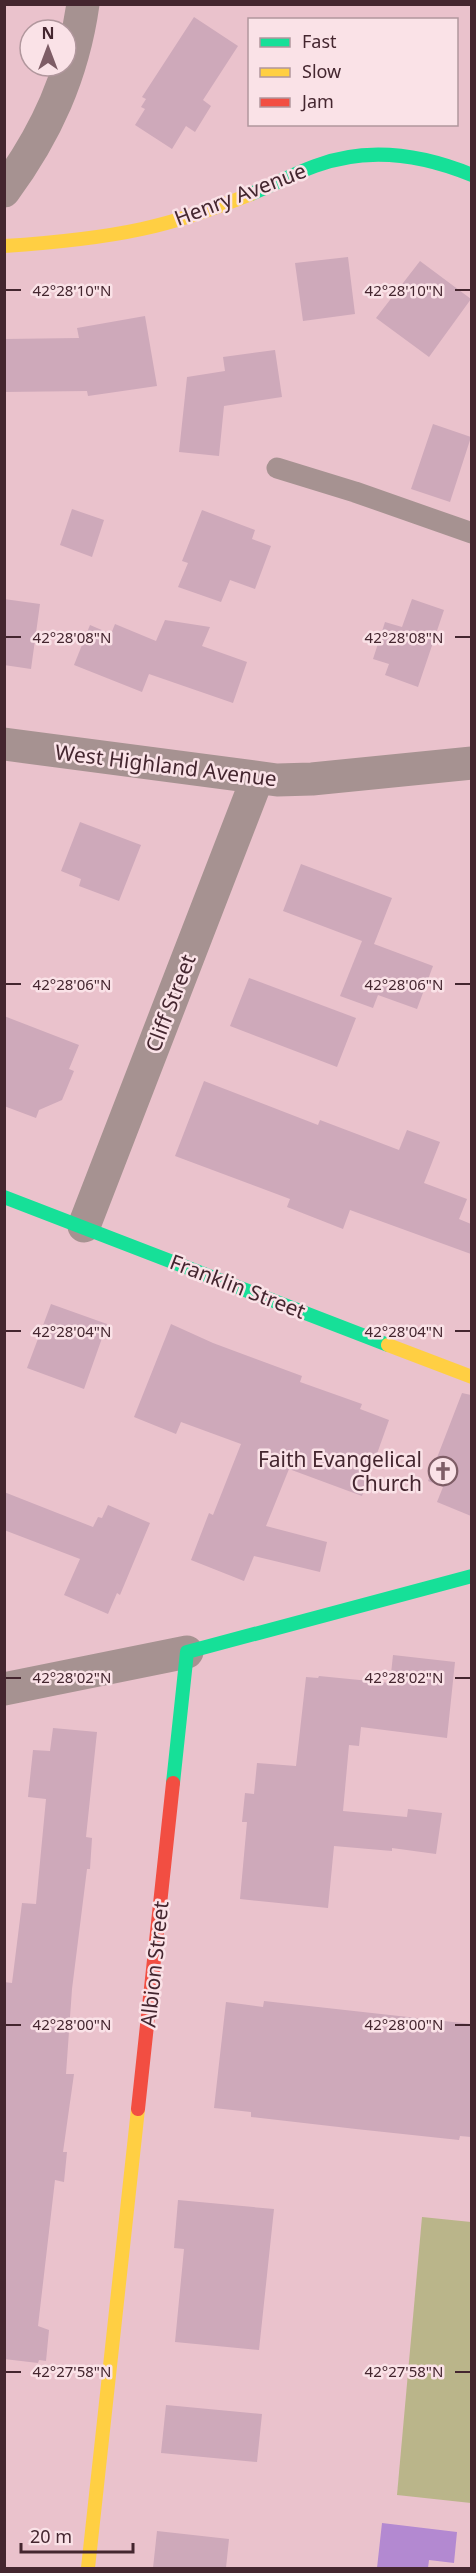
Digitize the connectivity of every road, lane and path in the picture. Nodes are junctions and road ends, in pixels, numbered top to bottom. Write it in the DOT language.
graph roads {
  1 [pos="83,4"];
  2 [pos="471,175"];
  3 [pos="4,191"];
  4 [pos="4,246"];
  5 [pos="277,468"];
  6 [pos="471,533"];
  7 [pos="4,744"];
  8 [pos="471,763"];
  9 [pos="257,779"];
  10 [pos="4,1197"];
  11 [pos="84,1226"];
  12 [pos="471,1377"];
  13 [pos="471,1576"];
  14 [pos="187,1652"];
  15 [pos="4,1689"];
  16 [pos="88,2568"];
  1 -- 3 [label="street"];
  2 -- 4 [label="street, Henry Avenue"];
  5 -- 6 [label="lane"];
  7 -- 9 [label="street, West Highland Avenue"];
  8 -- 9 [label="street, West Highland Avenue"];
  9 -- 11 [label="street, Cliff Street"];
  10 -- 11 [label="street, Franklin Street"];
  11 -- 12 [label="street, Franklin Street"];
  13 -- 14 [label="street"];
  14 -- 15 [label="street"];
  14 -- 16 [label="street, Albion Street"];
}
